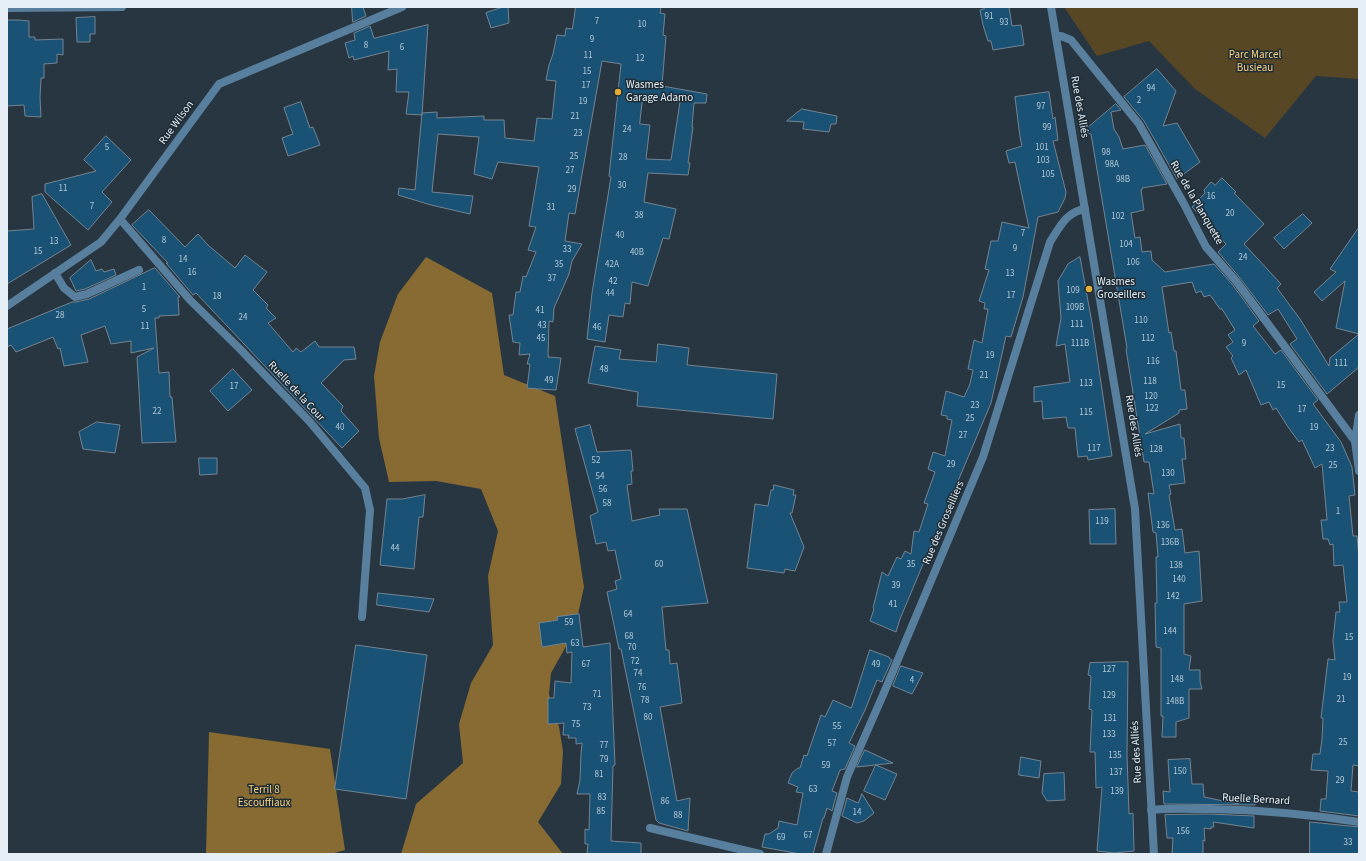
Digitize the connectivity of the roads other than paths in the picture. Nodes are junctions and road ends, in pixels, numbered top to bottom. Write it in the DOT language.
graph roads {
  1 [pos="122,7"];
  2 [pos="402,7"];
  3 [pos="1051,7"];
  4 [pos="7,8"];
  5 [pos="1056,37"];
  6 [pos="1085,209"];
  7 [pos="120,220"];
  8 [pos="139,270"];
  9 [pos="55,273"];
  10 [pos="7,306"];
  11 [pos="1359,415"];
  12 [pos="1357,443"];
  13 [pos="1359,471"];
  14 [pos="362,617"];
  15 [pos="1151,810"];
  16 [pos="1359,822"];
  17 [pos="650,828"];
  18 [pos="760,854"];
  19 [pos="826,854"];
  20 [pos="1154,854"];
  1 -- 4 [label="street"];
  2 -- 7 [label="street, Rue Wilson"];
  3 -- 5 [label="street, Rue des Alliés"];
  5 -- 6 [label="street, Rue des Alliés"];
  5 -- 12 [label="street, Rue de la Planquette"];
  6 -- 15 [label="street, Rue des Alliés"];
  6 -- 19 [label="street, Rue des Groseilliers"];
  7 -- 9 [label="street, Rue Wilson"];
  7 -- 14 [label="street, Ruelle de la Cour"];
  8 -- 9 [label="street"];
  9 -- 10 [label="street, Rue Wilson"];
  11 -- 12 [label="street"];
  12 -- 13 [label="street"];
  15 -- 16 [label="street, Ruelle Bernard"];
  15 -- 20 [label="street, Rue des Alliés"];
  17 -- 18 [label="street"];
}
